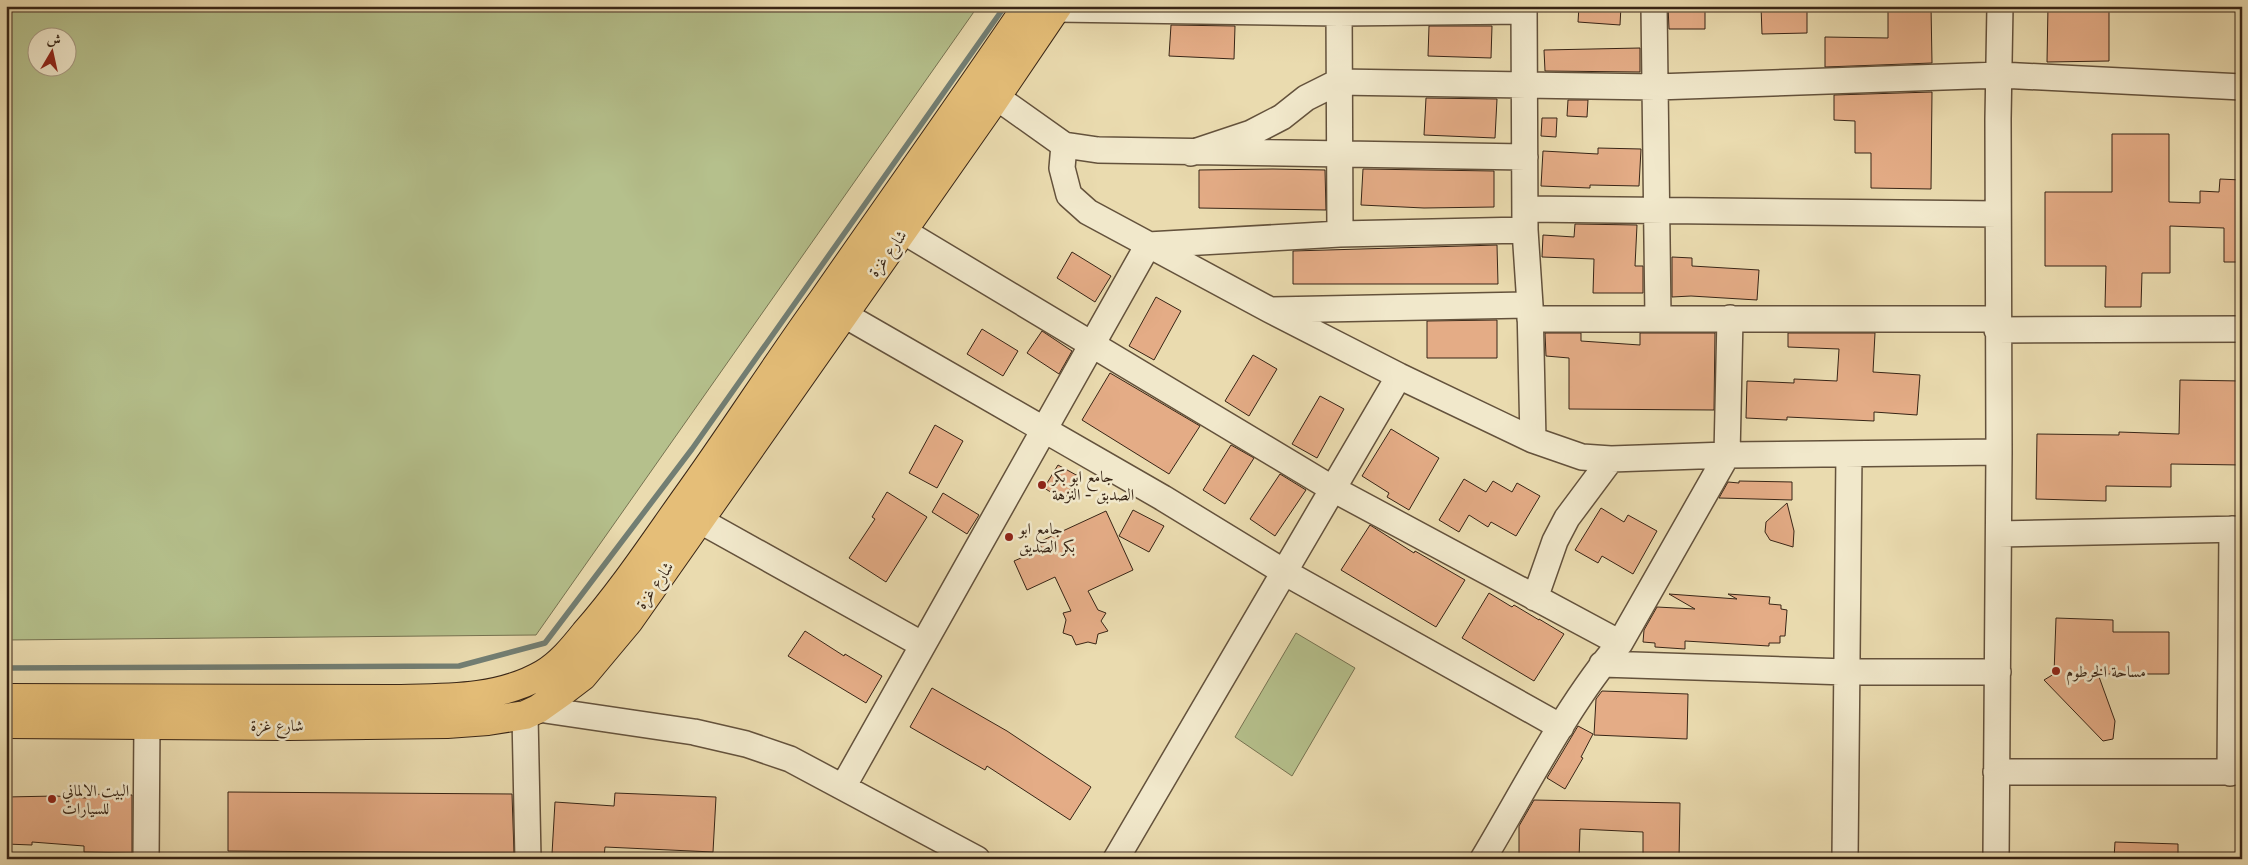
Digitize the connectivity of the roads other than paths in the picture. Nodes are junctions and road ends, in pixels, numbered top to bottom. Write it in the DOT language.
graph roads {
  1 [pos="1027,6"];
  2 [pos="1654,6"];
  3 [pos="2000,6"];
  4 [pos="1057,8"];
  5 [pos="1339,9"];
  6 [pos="1524,9"];
  7 [pos="2000,76"];
  8 [pos="1338,82"];
  9 [pos="1523,85"];
  10 [pos="1656,87"];
  11 [pos="2242,87"];
  12 [pos="986,89"];
  13 [pos="1064,145"];
  14 [pos="1190,153"];
  15 [pos="1340,155"];
  16 [pos="1524,157"];
  17 [pos="1658,211"];
  18 [pos="1998,214"];
  19 [pos="1525,220"];
  20 [pos="903,231"];
  21 [pos="1340,234"];
  22 [pos="1148,245"];
  23 [pos="1270,310"];
  24 [pos="1530,312"];
  25 [pos="843,314"];
  26 [pos="1658,318"];
  27 [pos="1730,318"];
  28 [pos="1997,324"];
  29 [pos="2242,329"];
  30 [pos="1093,345"];
  31 [pos="1399,376"];
  32 [pos="1044,430"];
  33 [pos="1533,440"];
  34 [pos="1999,452"];
  35 [pos="1849,454"];
  36 [pos="1728,455"];
  37 [pos="1611,459"];
  38 [pos="1333,488"];
  39 [pos="699,520"];
  40 [pos="2237,529"];
  41 [pos="1999,534"];
  42 [pos="1284,572"];
  43 [pos="1535,598"];
  44 [pos="1620,643"];
  45 [pos="923,645"];
  46 [pos="1602,664"];
  47 [pos="1847,672"];
  48 [pos="1998,672"];
  49 [pos="6,698"];
  50 [pos="532,712"];
  51 [pos="6,724"];
  52 [pos="147,724"];
  53 [pos="1561,728"];
  54 [pos="1996,772"];
  55 [pos="2236,772"];
  56 [pos="843,787"];
  57 [pos="146,859"];
  58 [pos="528,859"];
  59 [pos="977,859"];
  60 [pos="1116,859"];
  61 [pos="1483,859"];
  62 [pos="1845,859"];
  63 [pos="1996,859"];
  1 -- 12 [label="main road, شارع غزة"];
  2 -- 10 [label="street"];
  3 -- 7 [label="street"];
  4 -- 5 [label="street"];
  4 -- 12 [label="main road, شارع غزة"];
  5 -- 6 [label="street"];
  5 -- 8 [label="street"];
  6 -- 9 [label="street"];
  7 -- 10 [label="street"];
  7 -- 11 [label="street"];
  7 -- 18 [label="street"];
  8 -- 9 [label="street"];
  8 -- 14 [label="street"];
  8 -- 15 [label="street"];
  9 -- 10 [label="street"];
  9 -- 16 [label="street"];
  10 -- 17 [label="street"];
  12 -- 13 [label="street"];
  12 -- 20 [label="main road, شارع غزة"];
  12 -- 49 [label="main road, شارع غزة"];
  13 -- 14 [label="street"];
  13 -- 22 [label="street"];
  14 -- 15 [label="street"];
  15 -- 16 [label="street"];
  15 -- 21 [label="street"];
  16 -- 19 [label="street"];
  17 -- 18 [label="street"];
  17 -- 19 [label="street"];
  17 -- 26 [label="street"];
  18 -- 28 [label="street"];
  19 -- 21 [label="street"];
  19 -- 24 [label="street"];
  20 -- 25 [label="main road, شارع غزة"];
  20 -- 30 [label="street"];
  21 -- 22 [label="street"];
  22 -- 23 [label="street"];
  22 -- 30 [label="street"];
  23 -- 24 [label="street"];
  23 -- 31 [label="street"];
  24 -- 26 [label="street"];
  24 -- 33 [label="street"];
  25 -- 32 [label="street"];
  25 -- 39 [label="main road, شارع غزة"];
  26 -- 27 [label="street"];
  27 -- 28 [label="street"];
  27 -- 36 [label="street"];
  28 -- 29 [label="street"];
  28 -- 34 [label="street"];
  30 -- 32 [label="street"];
  30 -- 38 [label="street"];
  31 -- 33 [label="street"];
  31 -- 38 [label="street"];
  32 -- 42 [label="street"];
  32 -- 45 [label="street"];
  33 -- 37 [label="street"];
  34 -- 35 [label="street"];
  34 -- 41 [label="street"];
  35 -- 36 [label="street"];
  35 -- 47 [label="street"];
  36 -- 37 [label="street"];
  36 -- 44 [label="street"];
  37 -- 43 [label="street"];
  38 -- 42 [label="street"];
  38 -- 43 [label="street"];
  39 -- 45 [label="street"];
  39 -- 50 [label="main road, شارع غزة"];
  40 -- 41 [label="street"];
  40 -- 55 [label="street"];
  41 -- 48 [label="street"];
  42 -- 53 [label="street"];
  42 -- 60 [label="street"];
  43 -- 44 [label="street"];
  44 -- 46 [label="street"];
  45 -- 56 [label="street"];
  46 -- 47 [label="street"];
  46 -- 53 [label="street"];
  47 -- 48 [label="street"];
  47 -- 62 [label="street"];
  48 -- 54 [label="street"];
  50 -- 52 [label="main road, شارع غزة"];
  50 -- 56 [label="street"];
  50 -- 58 [label="street"];
  51 -- 52 [label="main road, شارع غزة"];
  52 -- 57 [label="street"];
  53 -- 61 [label="street"];
  54 -- 55 [label="street"];
  54 -- 63 [label="street"];
  56 -- 59 [label="street"];
}
